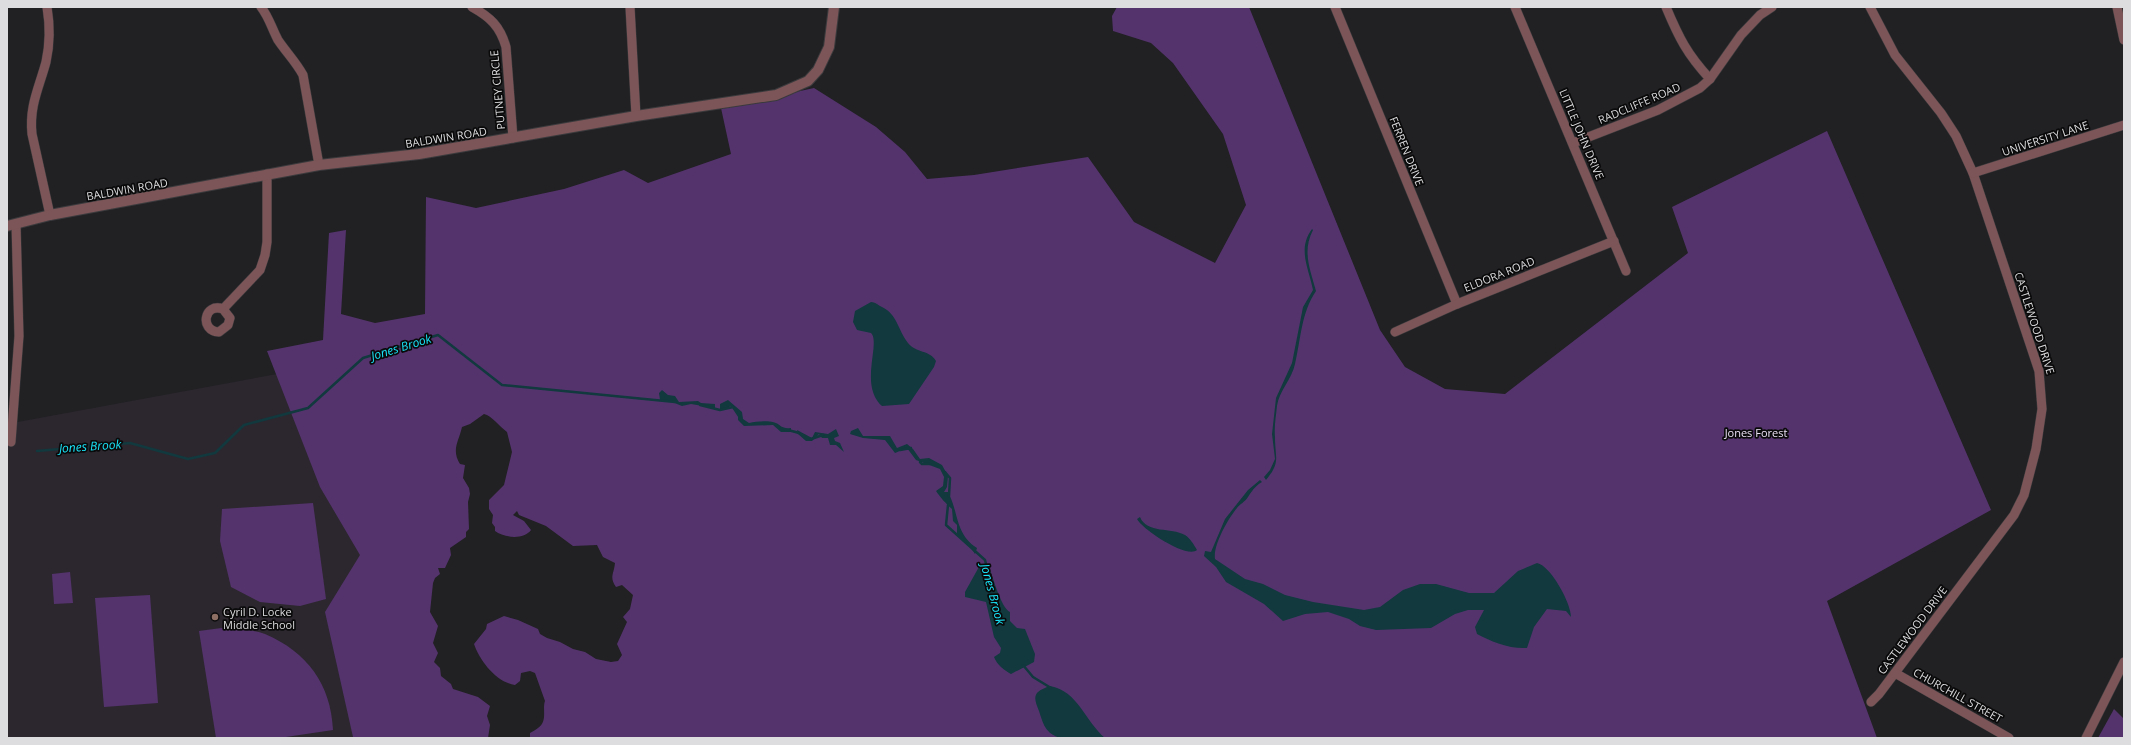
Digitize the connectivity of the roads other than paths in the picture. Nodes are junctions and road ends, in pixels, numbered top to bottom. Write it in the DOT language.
graph roads {
  1 [pos="47,7"];
  2 [pos="261,7"];
  3 [pos="472,7"];
  4 [pos="630,7"];
  5 [pos="834,7"];
  6 [pos="1335,7"];
  7 [pos="1515,7"];
  8 [pos="1666,7"];
  9 [pos="1772,7"];
  10 [pos="1870,7"];
  11 [pos="2117,7"];
  12 [pos="2124,40"];
  13 [pos="1710,79"];
  14 [pos="636,116"];
  15 [pos="2124,125"];
  16 [pos="512,138"];
  17 [pos="1573,143"];
  18 [pos="319,165"];
  19 [pos="1973,173"];
  20 [pos="267,174"];
  21 [pos="50,215"];
  22 [pos="12,225"];
  23 [pos="1614,241"];
  24 [pos="1626,271"];
  25 [pos="1458,304"];
  26 [pos="223,309"];
  27 [pos="1395,332"];
  28 [pos="11,442"];
  29 [pos="2124,662"];
  30 [pos="1895,673"];
  31 [pos="1870,702"];
  32 [pos="2009,738"];
  33 [pos="2086,738"];
  1 -- 21 [label="street"];
  2 -- 18 [label="street"];
  3 -- 16 [label="street, PUTNEY CIRCLE"];
  4 -- 14 [label="street"];
  5 -- 14 [label="street, BALDWIN ROAD"];
  6 -- 25 [label="street, FERREN DRIVE"];
  7 -- 17 [label="street, LITTLE JOHN DRIVE"];
  8 -- 13 [label="street"];
  9 -- 13 [label="street, RADCLIFFE ROAD"];
  10 -- 19 [label="street, CASTLEWOOD DRIVE"];
  11 -- 12 [label="street"];
  13 -- 17 [label="street, RADCLIFFE ROAD"];
  14 -- 16 [label="street, BALDWIN ROAD"];
  15 -- 19 [label="street, UNIVERSITY LANE"];
  16 -- 18 [label="street, BALDWIN ROAD"];
  17 -- 23 [label="street, LITTLE JOHN DRIVE"];
  18 -- 20 [label="street, BALDWIN ROAD"];
  19 -- 30 [label="street, CASTLEWOOD DRIVE"];
  20 -- 21 [label="street, BALDWIN ROAD"];
  20 -- 26 [label="street"];
  21 -- 22 [label="street, BALDWIN ROAD"];
  22 -- 28 [label="street"];
  23 -- 24 [label="street, LITTLE JOHN DRIVE"];
  23 -- 25 [label="street, ELDORA ROAD"];
  25 -- 27 [label="street, ELDORA ROAD"];
  29 -- 33 [label="street"];
  30 -- 31 [label="street, CASTLEWOOD DRIVE"];
  30 -- 32 [label="street, CHURCHILL STREET"];
}
